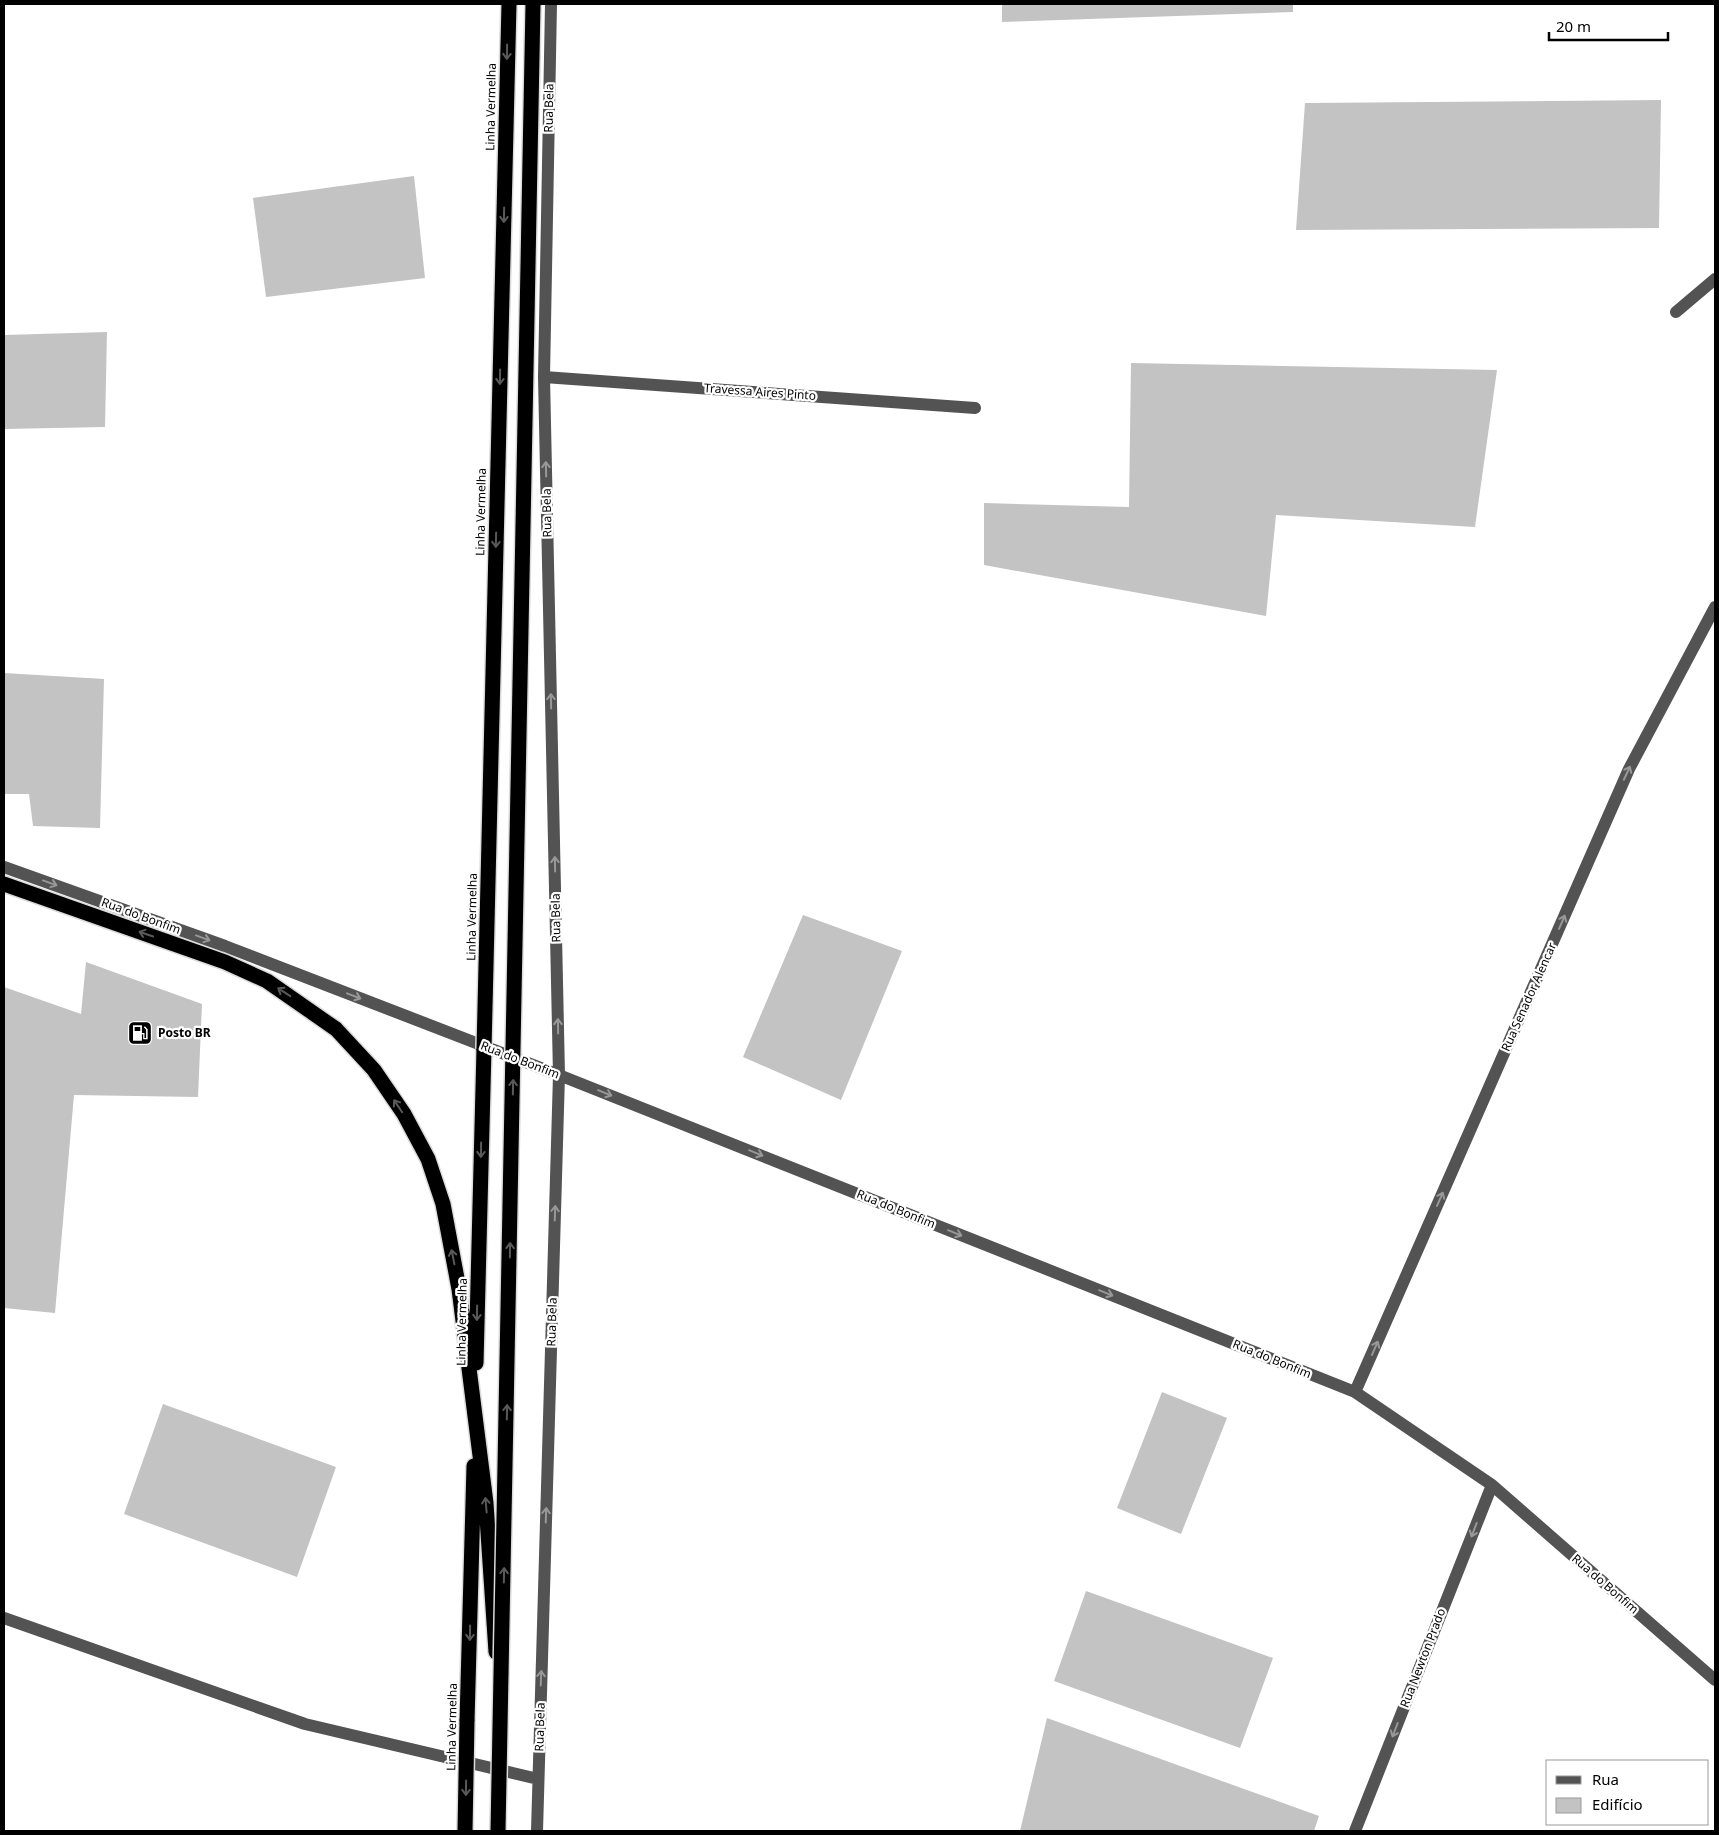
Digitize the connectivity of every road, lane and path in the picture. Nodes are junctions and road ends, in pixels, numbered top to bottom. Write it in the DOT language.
graph roads {
  1 [pos="509,4"];
  2 [pos="533,4"];
  3 [pos="551,4"];
  4 [pos="1715,279"];
  5 [pos="1676,312"];
  6 [pos="544,376"];
  7 [pos="975,408"];
  8 [pos="1715,607"];
  9 [pos="4,867"];
  10 [pos="4,884"];
  11 [pos="560,1075"];
  12 [pos="1355,1392"];
  13 [pos="1492,1485"];
  14 [pos="4,1618"];
  15 [pos="1715,1680"];
  16 [pos="501,1728"];
  17 [pos="538,1778"];
  18 [pos="465,1831"];
  19 [pos="498,1831"];
  20 [pos="537,1831"];
  21 [pos="1355,1831"];
  1 -- 18 [label="highway, Linha Vermelha, one-way, bridge"];
  16 -- 2 [label="highway, one-way, bridge"];
  3 -- 6 [label="street, Rua Bela"];
  4 -- 5 [label="street"];
  6 -- 7 [label="street, Travessa Aires Pinto"];
  11 -- 6 [label="street, Rua Bela, one-way"];
  12 -- 8 [label="street, Rua Senador Alencar, one-way"];
  9 -- 11 [label="street, Rua do Bonfim, one-way"];
  16 -- 10 [label="highway, one-way, bridge"];
  11 -- 12 [label="street, Rua do Bonfim, one-way"];
  17 -- 11 [label="street, Rua Bela, one-way"];
  12 -- 13 [label="street, Rua do Bonfim"];
  13 -- 15 [label="street, Rua do Bonfim"];
  13 -- 21 [label="street, Rua Newton Prado, one-way"];
  14 -- 17 [label="street"];
  16 -- 19 [label="highway, bridge"];
  17 -- 20 [label="street, Rua Bela"];
}
